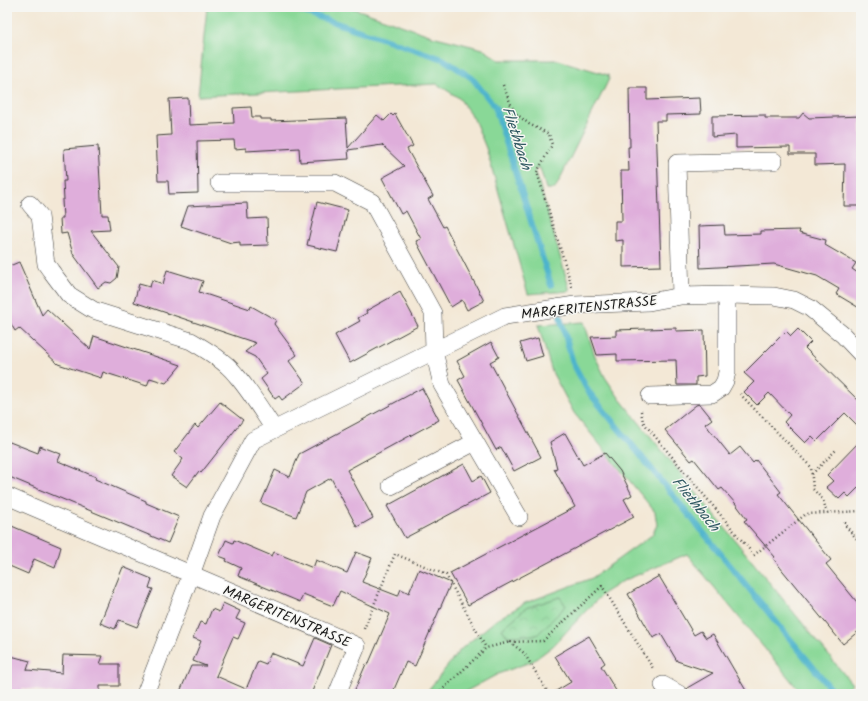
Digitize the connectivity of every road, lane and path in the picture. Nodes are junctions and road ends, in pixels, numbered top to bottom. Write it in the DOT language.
graph roads {
  1 [pos="503,85"];
  2 [pos="774,161"];
  3 [pos="219,183"];
  4 [pos="30,204"];
  5 [pos="727,295"];
  6 [pos="681,296"];
  7 [pos="575,305"];
  8 [pos="859,349"];
  9 [pos="434,351"];
  10 [pos="725,381"];
  11 [pos="650,396"];
  12 [pos="274,429"];
  13 [pos="475,442"];
  14 [pos="836,450"];
  15 [pos="812,475"];
  16 [pos="391,486"];
  17 [pos="7,496"];
  18 [pos="861,511"];
  19 [pos="827,513"];
  20 [pos="519,517"];
  21 [pos="845,522"];
  22 [pos="861,544"];
  23 [pos="191,575"];
  24 [pos="510,642"];
  25 [pos="357,646"];
  26 [pos="486,648"];
  27 [pos="662,685"];
  28 [pos="145,694"];
  29 [pos="337,694"];
  30 [pos="438,694"];
  31 [pos="549,694"];
  32 [pos="679,694"];
  1 -- 7 [label="path"];
  2 -- 6 [label="street"];
  3 -- 9 [label="street"];
  4 -- 12 [label="street"];
  5 -- 6 [label="street, MARGERITENSTRASSE"];
  5 -- 8 [label="street, MARGERITENSTRASSE"];
  5 -- 10 [label="street"];
  6 -- 7 [label="street, MARGERITENSTRASSE"];
  7 -- 9 [label="street, MARGERITENSTRASSE"];
  9 -- 12 [label="street, MARGERITENSTRASSE"];
  9 -- 13 [label="street"];
  10 -- 11 [label="street"];
  10 -- 15 [label="path"];
  11 -- 19 [label="path"];
  12 -- 23 [label="street, MARGERITENSTRASSE"];
  13 -- 16 [label="street"];
  13 -- 20 [label="street"];
  14 -- 15 [label="path"];
  15 -- 19 [label="path"];
  17 -- 23 [label="street, MARGERITENSTRASSE"];
  18 -- 19 [label="path"];
  21 -- 22 [label="path"];
  23 -- 25 [label="street, MARGERITENSTRASSE"];
  23 -- 28 [label="street, MARGERITENSTRASSE"];
  24 -- 26 [label="path"];
  24 -- 27 [label="path"];
  24 -- 31 [label="path"];
  25 -- 26 [label="path"];
  25 -- 29 [label="street, MARGERITENSTRASSE"];
  26 -- 30 [label="path"];
  27 -- 32 [label="street"];
}
